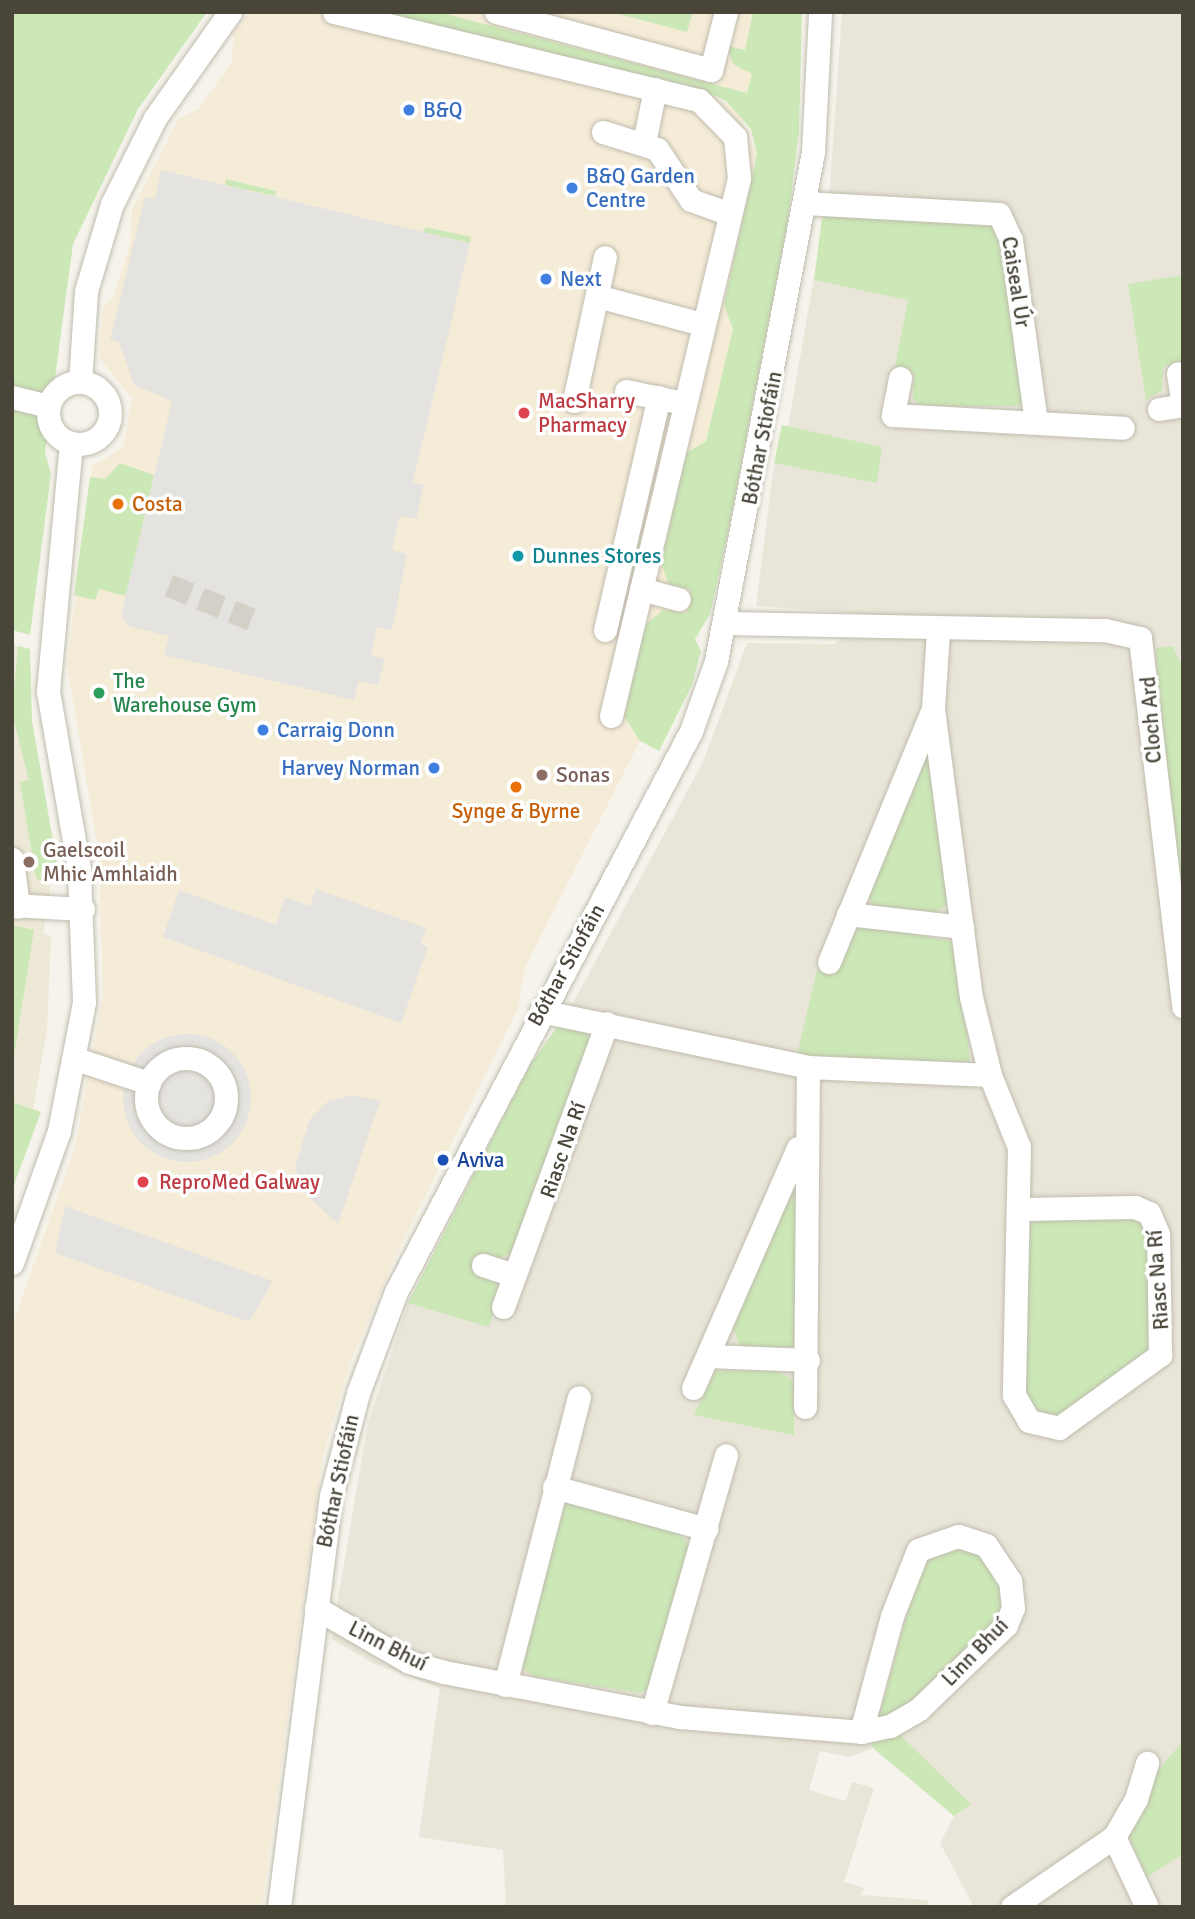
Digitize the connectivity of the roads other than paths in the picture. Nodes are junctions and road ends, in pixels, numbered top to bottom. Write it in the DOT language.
graph roads {
  1 [pos="230,12"];
  2 [pos="334,12"];
  3 [pos="496,12"];
  4 [pos="726,12"];
  5 [pos="820,12"];
  6 [pos="655,89"];
  7 [pos="603,132"];
  8 [pos="644,143"];
  9 [pos="804,203"];
  10 [pos="730,214"];
  11 [pos="605,257"];
  12 [pos="597,296"];
  13 [pos="702,324"];
  14 [pos="1178,373"];
  15 [pos="900,378"];
  16 [pos="80,382"];
  17 [pos="626,391"];
  18 [pos="12,397"];
  19 [pos="660,397"];
  20 [pos="574,401"];
  21 [pos="684,403"];
  22 [pos="1183,405"];
  23 [pos="49,406"];
  24 [pos="1159,408"];
  25 [pos="1036,422"];
  26 [pos="1123,428"];
  27 [pos="71,443"];
  28 [pos="641,589"];
  29 [pos="679,599"];
  30 [pos="726,623"];
  31 [pos="605,630"];
  32 [pos="938,631"];
  33 [pos="933,709"];
  34 [pos="611,716"];
  35 [pos="12,859"];
  36 [pos="15,906"];
  37 [pos="83,909"];
  38 [pos="848,914"];
  39 [pos="962,927"];
  40 [pos="829,961"];
  41 [pos="1183,1006"];
  42 [pos="541,1011"];
  43 [pos="607,1023"];
  44 [pos="76,1059"];
  45 [pos="808,1066"];
  46 [pos="990,1076"];
  47 [pos="149,1083"];
  48 [pos="803,1134"];
  49 [pos="1022,1209"];
  50 [pos="12,1263"];
  51 [pos="483,1265"];
  52 [pos="514,1275"];
  53 [pos="503,1307"];
  54 [pos="708,1356"];
  55 [pos="808,1360"];
  56 [pos="693,1388"];
  57 [pos="579,1397"];
  58 [pos="805,1407"];
  59 [pos="726,1455"];
  60 [pos="554,1487"];
  61 [pos="706,1529"];
  62 [pos="316,1608"];
  63 [pos="505,1685"];
  64 [pos="652,1713"];
  65 [pos="861,1732"];
  66 [pos="1147,1763"];
  67 [pos="1114,1837"];
  68 [pos="279,1907"];
  69 [pos="1012,1907"];
  70 [pos="1147,1907"];
  1 -- 16 [label="street"];
  2 -- 6 [label="street"];
  3 -- 4 [label="street"];
  5 -- 9 [label="street, Bóthar Stiofáin"];
  6 -- 8 [label="street"];
  6 -- 10 [label="street"];
  7 -- 8 [label="street"];
  8 -- 10 [label="street"];
  9 -- 25 [label="street, Caiseal Úr"];
  9 -- 30 [label="street, Bóthar Stiofáin"];
  10 -- 13 [label="street"];
  11 -- 12 [label="street"];
  12 -- 13 [label="street"];
  12 -- 20 [label="street"];
  13 -- 21 [label="street"];
  14 -- 22 [label="street"];
  15 -- 25 [label="street"];
  16 -- 23 [label="street"];
  16 -- 27 [label="street"];
  17 -- 19 [label="street"];
  18 -- 23 [label="street"];
  19 -- 21 [label="street"];
  19 -- 31 [label="street"];
  21 -- 28 [label="street"];
  22 -- 24 [label="street"];
  23 -- 27 [label="street"];
  25 -- 26 [label="street"];
  27 -- 37 [label="street"];
  28 -- 29 [label="street"];
  28 -- 34 [label="street"];
  30 -- 32 [label="street, Cloch Ard"];
  30 -- 42 [label="street, Bóthar Stiofáin"];
  32 -- 33 [label="street"];
  32 -- 41 [label="street, Cloch Ard"];
  33 -- 38 [label="street"];
  33 -- 39 [label="street"];
  35 -- 36 [label="street"];
  36 -- 37 [label="street"];
  37 -- 44 [label="street"];
  38 -- 39 [label="street"];
  38 -- 40 [label="street"];
  39 -- 46 [label="street, Riasc Na Rí"];
  42 -- 43 [label="street"];
  42 -- 62 [label="street, Bóthar Stiofáin"];
  43 -- 45 [label="street"];
  43 -- 52 [label="street, Riasc Na Rí"];
  44 -- 47 [label="street"];
  44 -- 50 [label="street"];
  45 -- 46 [label="street"];
  45 -- 48 [label="street"];
  46 -- 49 [label="street, Riasc Na Rí"];
  48 -- 54 [label="street"];
  48 -- 55 [label="street"];
  49 -- 49 [label="street, Riasc Na Rí"];
  51 -- 52 [label="street"];
  52 -- 53 [label="street, Riasc Na Rí"];
  54 -- 55 [label="street"];
  54 -- 56 [label="street"];
  55 -- 58 [label="street"];
  57 -- 60 [label="street"];
  59 -- 61 [label="street"];
  60 -- 61 [label="street"];
  60 -- 63 [label="street"];
  61 -- 64 [label="street"];
  62 -- 63 [label="street, Linn Bhuí"];
  62 -- 68 [label="street, Bóthar Stiofáin"];
  63 -- 64 [label="street, Linn Bhuí"];
  64 -- 65 [label="street, Linn Bhuí"];
  65 -- 65 [label="street, Linn Bhuí"];
  66 -- 67 [label="street"];
  67 -- 69 [label="street"];
  67 -- 70 [label="street"];
}
